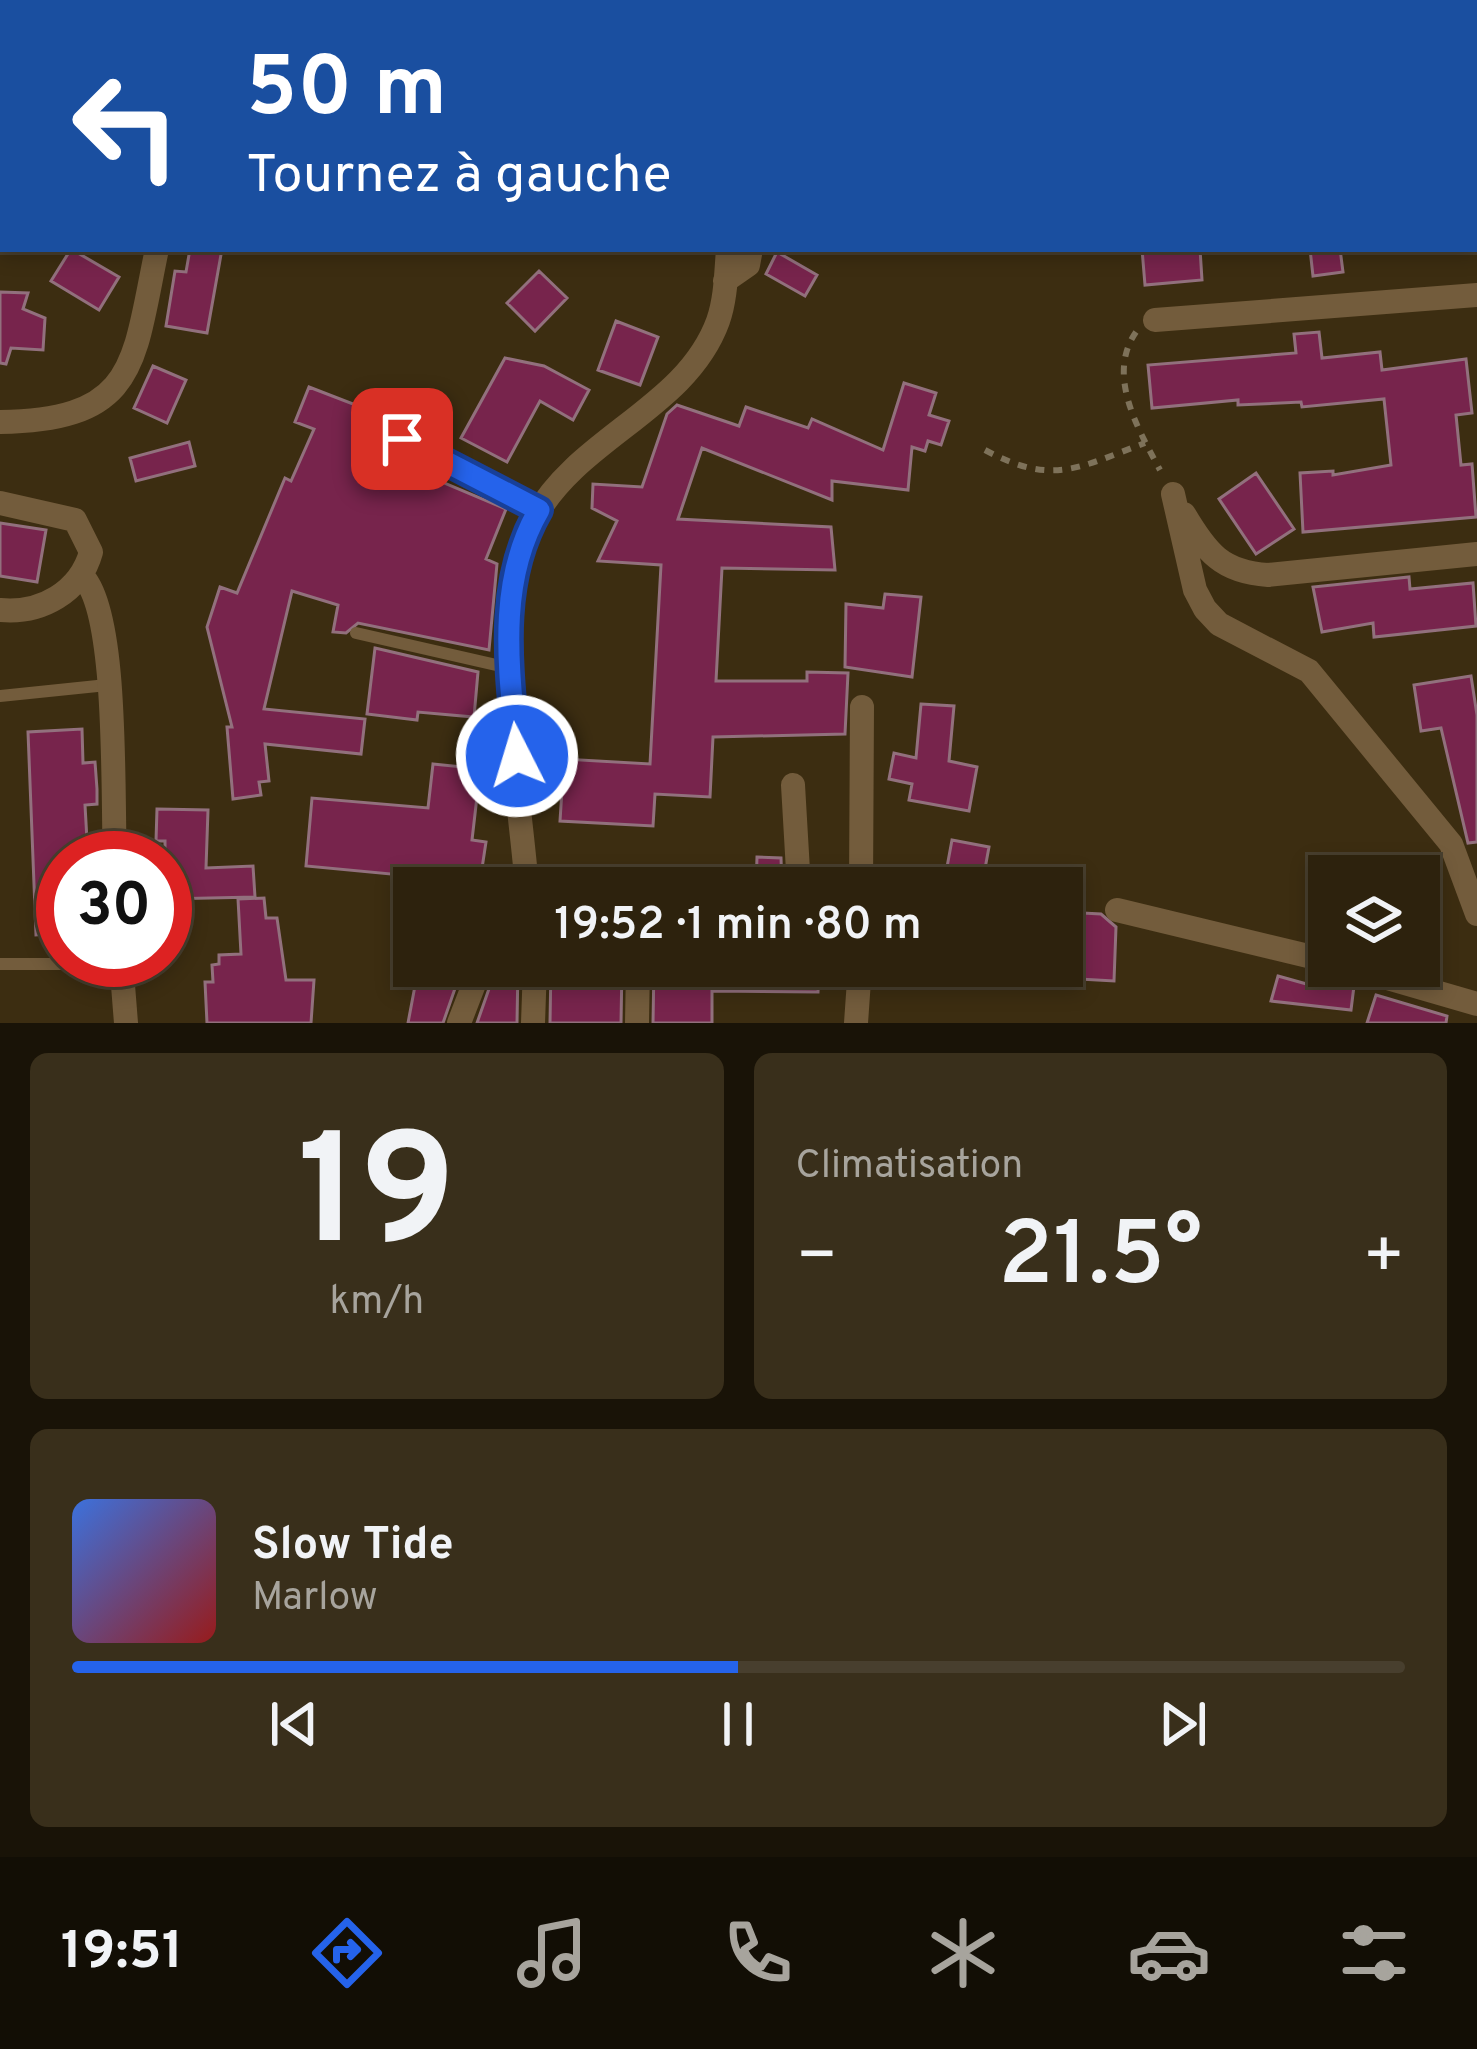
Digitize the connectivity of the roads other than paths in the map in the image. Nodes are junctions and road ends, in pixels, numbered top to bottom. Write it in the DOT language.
graph roads {
  1 [pos="156,252"];
  2 [pos="728,252"];
  3 [pos="750,252"];
  4 [pos="725,280"];
  5 [pos="1477,296"];
  6 [pos="1155,320"];
  7 [pos="0,422"];
  8 [pos="402,439"];
  9 [pos="0,503"];
  10 [pos="539,510"];
  11 [pos="1477,554"];
  12 [pos="82,576"];
  13 [pos="0,610"];
  14 [pos="356,634"];
  15 [pos="509,668"];
  16 [pos="106,685"];
  17 [pos="0,696"];
  18 [pos="862,707"];
  19 [pos="793,785"];
  20 [pos="114,831"];
  21 [pos="525,867"];
  22 [pos="798,867"];
  23 [pos="861,867"];
  24 [pos="1118,910"];
  25 [pos="1477,914"];
  26 [pos="1308,956"];
  27 [pos="36,963"];
  28 [pos="0,964"];
  29 [pos="123,987"];
  30 [pos="473,987"];
  31 [pos="534,987"];
  32 [pos="638,987"];
  33 [pos="859,987"];
  34 [pos="1418,987"];
  35 [pos="1477,1004"];
  36 [pos="126,1023"];
  37 [pos="459,1023"];
  38 [pos="533,1023"];
  39 [pos="637,1023"];
  40 [pos="856,1023"];
  1 -- 7 [label="street"];
  2 -- 4 [label="street"];
  3 -- 4 [label="street"];
  4 -- 10 [label="street"];
  5 -- 6 [label="street"];
  8 -- 10 [label="lane"];
  9 -- 12 [label="street"];
  10 -- 15 [label="street"];
  11 -- 25 [label="street"];
  12 -- 13 [label="street"];
  12 -- 16 [label="street"];
  14 -- 15 [label="lane"];
  15 -- 21 [label="street"];
  16 -- 17 [label="lane"];
  16 -- 20 [label="street"];
  18 -- 23 [label="street"];
  19 -- 22 [label="street"];
  24 -- 26 [label="street"];
  27 -- 28 [label="lane"];
  29 -- 36 [label="street"];
  30 -- 37 [label="street"];
  31 -- 38 [label="street"];
  32 -- 39 [label="street"];
  33 -- 40 [label="street"];
  34 -- 35 [label="street"];
}
